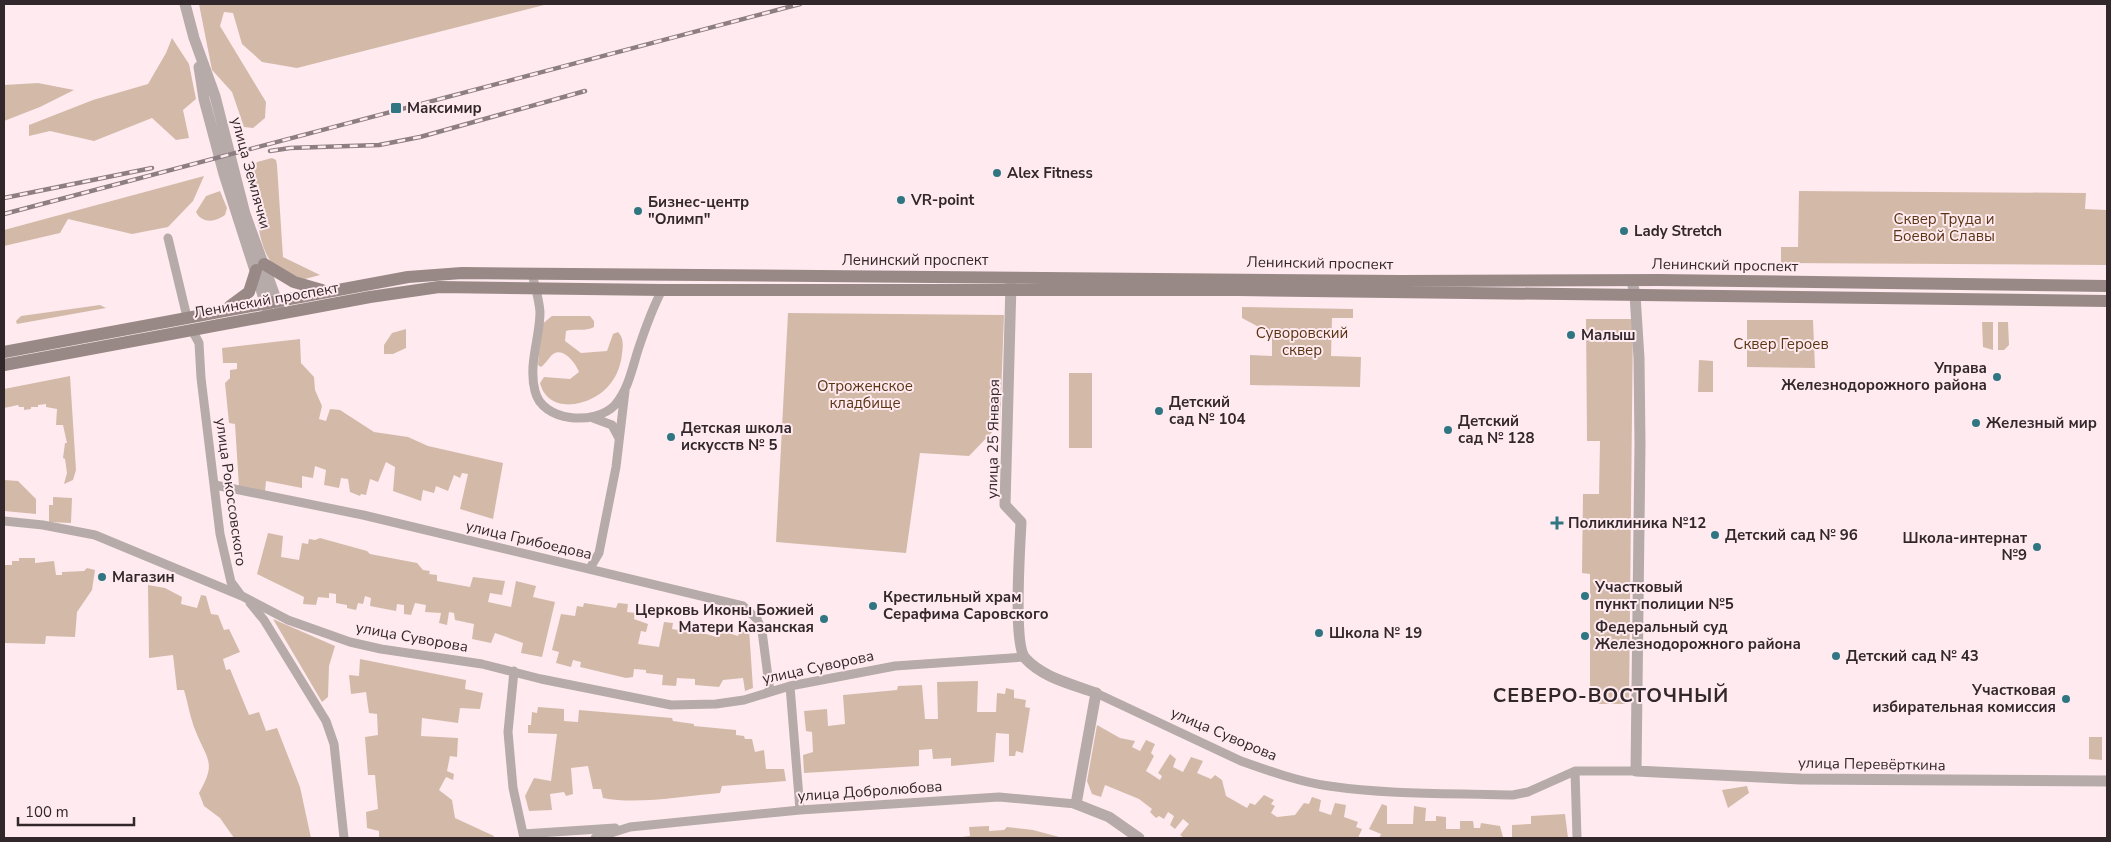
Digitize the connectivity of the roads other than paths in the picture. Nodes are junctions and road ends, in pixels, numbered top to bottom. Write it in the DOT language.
graph roads {
  1 [pos="185,4"];
  2 [pos="168,238"];
  3 [pos="260,267"];
  4 [pos="532,274"];
  5 [pos="689,275"];
  6 [pos="1012,276"];
  7 [pos="1632,281"];
  8 [pos="2107,286"];
  9 [pos="536,289"];
  10 [pos="1011,289"];
  11 [pos="332,290"];
  12 [pos="662,290"];
  13 [pos="1636,295"];
  14 [pos="272,301"];
  15 [pos="2107,301"];
  16 [pos="220,311"];
  17 [pos="275,315"];
  18 [pos="187,317"];
  19 [pos="192,330"];
  20 [pos="4,352"];
  21 [pos="4,365"];
  22 [pos="626,389"];
  23 [pos="590,418"];
  24 [pos="620,438"];
  25 [pos="216,485"];
  26 [pos="4,521"];
  27 [pos="590,568"];
  28 [pos="242,596"];
  29 [pos="1024,657"];
  30 [pos="514,671"];
  31 [pos="790,686"];
  32 [pos="770,692"];
  33 [pos="1096,693"];
  34 [pos="1575,771"];
  35 [pos="1636,771"];
  36 [pos="2107,781"];
  37 [pos="1076,804"];
  38 [pos="800,810"];
  39 [pos="630,827"];
  40 [pos="524,836"];
  41 [pos="344,838"];
  42 [pos="595,838"];
  43 [pos="1139,838"];
  44 [pos="1577,838"];
  1 -- 3 [label="street, улица Землячки"];
  2 -- 18 [label="street"];
  3 -- 11 [label="main road"];
  3 -- 14 [label="street, улица Землячки"];
  3 -- 16 [label="main road"];
  4 -- 5 [label="main road, Ленинский проспект"];
  4 -- 9 [label="street"];
  4 -- 11 [label="main road, Ленинский проспект"];
  5 -- 6 [label="main road, Ленинский проспект"];
  5 -- 12 [label="main road"];
  6 -- 7 [label="main road, Ленинский проспект"];
  6 -- 10 [label="street, улица 25 Января"];
  7 -- 8 [label="main road, Ленинский проспект"];
  7 -- 13 [label="street"];
  9 -- 12 [label="main road, Ленинский проспект"];
  9 -- 17 [label="main road, Ленинский проспект"];
  9 -- 23 [label="street"];
  10 -- 12 [label="main road, Ленинский проспект"];
  10 -- 13 [label="main road, Ленинский проспект"];
  10 -- 29 [label="street, улица 25 Января"];
  11 -- 14 [label="main road, Ленинский проспект"];
  12 -- 22 [label="street"];
  13 -- 15 [label="main road, Ленинский проспект"];
  13 -- 35 [label="street"];
  14 -- 16 [label="main road, Ленинский проспект"];
  14 -- 17 [label="street, улица Землячки"];
  16 -- 18 [label="main road, Ленинский проспект"];
  17 -- 19 [label="main road, Ленинский проспект"];
  18 -- 20 [label="main road, Ленинский проспект"];
  19 -- 21 [label="main road, Ленинский проспект"];
  19 -- 25 [label="street, улица Рокоссовского"];
  22 -- 23 [label="street"];
  22 -- 24 [label="street"];
  23 -- 24 [label="street"];
  24 -- 27 [label="street"];
  25 -- 27 [label="street, улица Грибоедова"];
  25 -- 28 [label="street, улица Рокоссовского"];
  26 -- 28 [label="street, улица Суворова"];
  27 -- 32 [label="street, улица Грибоедова"];
  28 -- 30 [label="street, улица Суворова"];
  28 -- 41 [label="street, улица Рокоссовского"];
  29 -- 31 [label="street, улица Суворова"];
  29 -- 33 [label="street, улица Суворова"];
  30 -- 32 [label="street, улица Суворова"];
  30 -- 40 [label="street"];
  31 -- 32 [label="street, улица Суворова"];
  31 -- 38 [label="street"];
  33 -- 34 [label="street, улица Суворова"];
  33 -- 37 [label="street"];
  34 -- 35 [label="street, улица Суворова"];
  34 -- 44 [label="street"];
  35 -- 36 [label="street, улица Перевёрткина"];
  37 -- 38 [label="street, улица Добролюбова"];
  37 -- 43 [label="street, улица Добролюбова"];
  38 -- 39 [label="street, улица Добролюбова"];
  39 -- 40 [label="street"];
  39 -- 42 [label="street, улица Добролюбова"];
}
